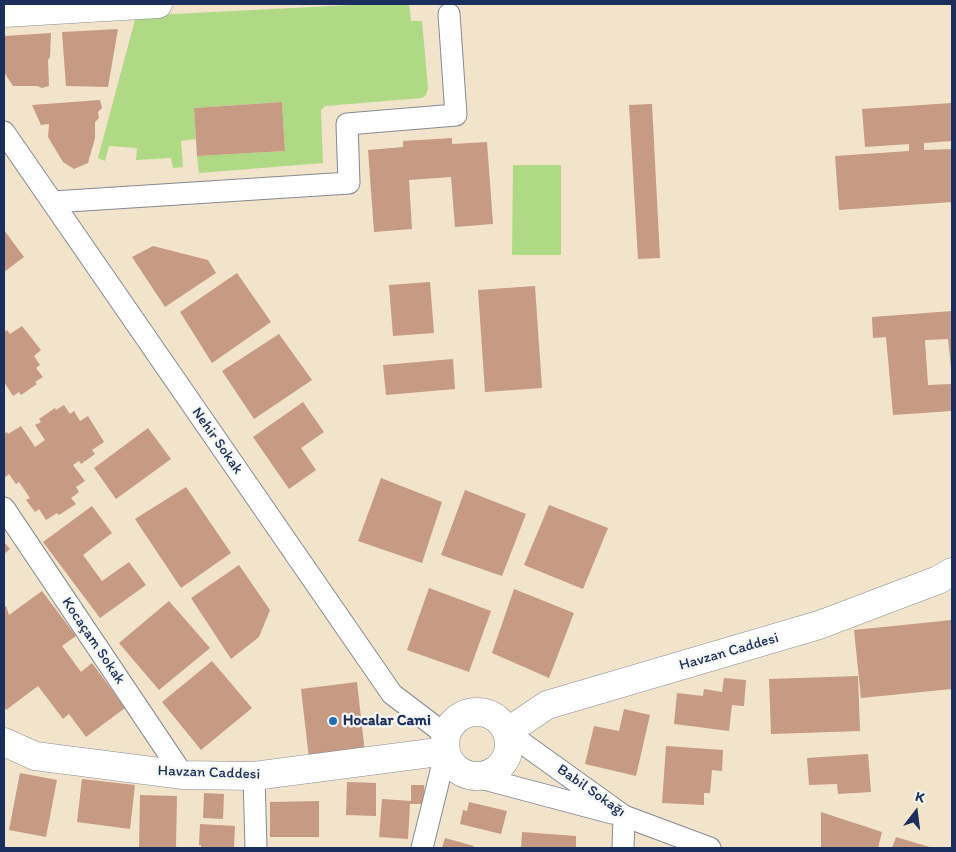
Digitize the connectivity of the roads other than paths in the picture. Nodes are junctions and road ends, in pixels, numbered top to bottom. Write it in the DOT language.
graph roads {
  1 [pos="158,4"];
  2 [pos="4,13"];
  3 [pos="449,14"];
  4 [pos="4,132"];
  5 [pos="53,202"];
  6 [pos="4,508"];
  7 [pos="952,572"];
  8 [pos="507,732"];
  9 [pos="4,742"];
  10 [pos="446,743"];
  11 [pos="183,775"];
  12 [pos="254,776"];
  13 [pos="474,776"];
  14 [pos="624,816"];
  15 [pos="256,848"];
  16 [pos="422,848"];
  17 [pos="623,848"];
  18 [pos="710,848"];
  1 -- 2 [label="street"];
  3 -- 5 [label="street"];
  4 -- 5 [label="street, Nehir Sokak"];
  5 -- 10 [label="street, Nehir Sokak"];
  6 -- 11 [label="street, Kocaçam Sokak"];
  7 -- 8 [label="street, Havzan Caddesi"];
  8 -- 10 [label="street"];
  8 -- 13 [label="street"];
  8 -- 14 [label="street, Babil Sokağı"];
  9 -- 11 [label="street, Havzan Caddesi"];
  10 -- 12 [label="street, Havzan Caddesi"];
  10 -- 13 [label="street"];
  10 -- 16 [label="street"];
  11 -- 12 [label="street, Havzan Caddesi"];
  12 -- 15 [label="street"];
  13 -- 14 [label="street"];
  14 -- 17 [label="street"];
  14 -- 18 [label="street, Babil Sokağı"];
}
